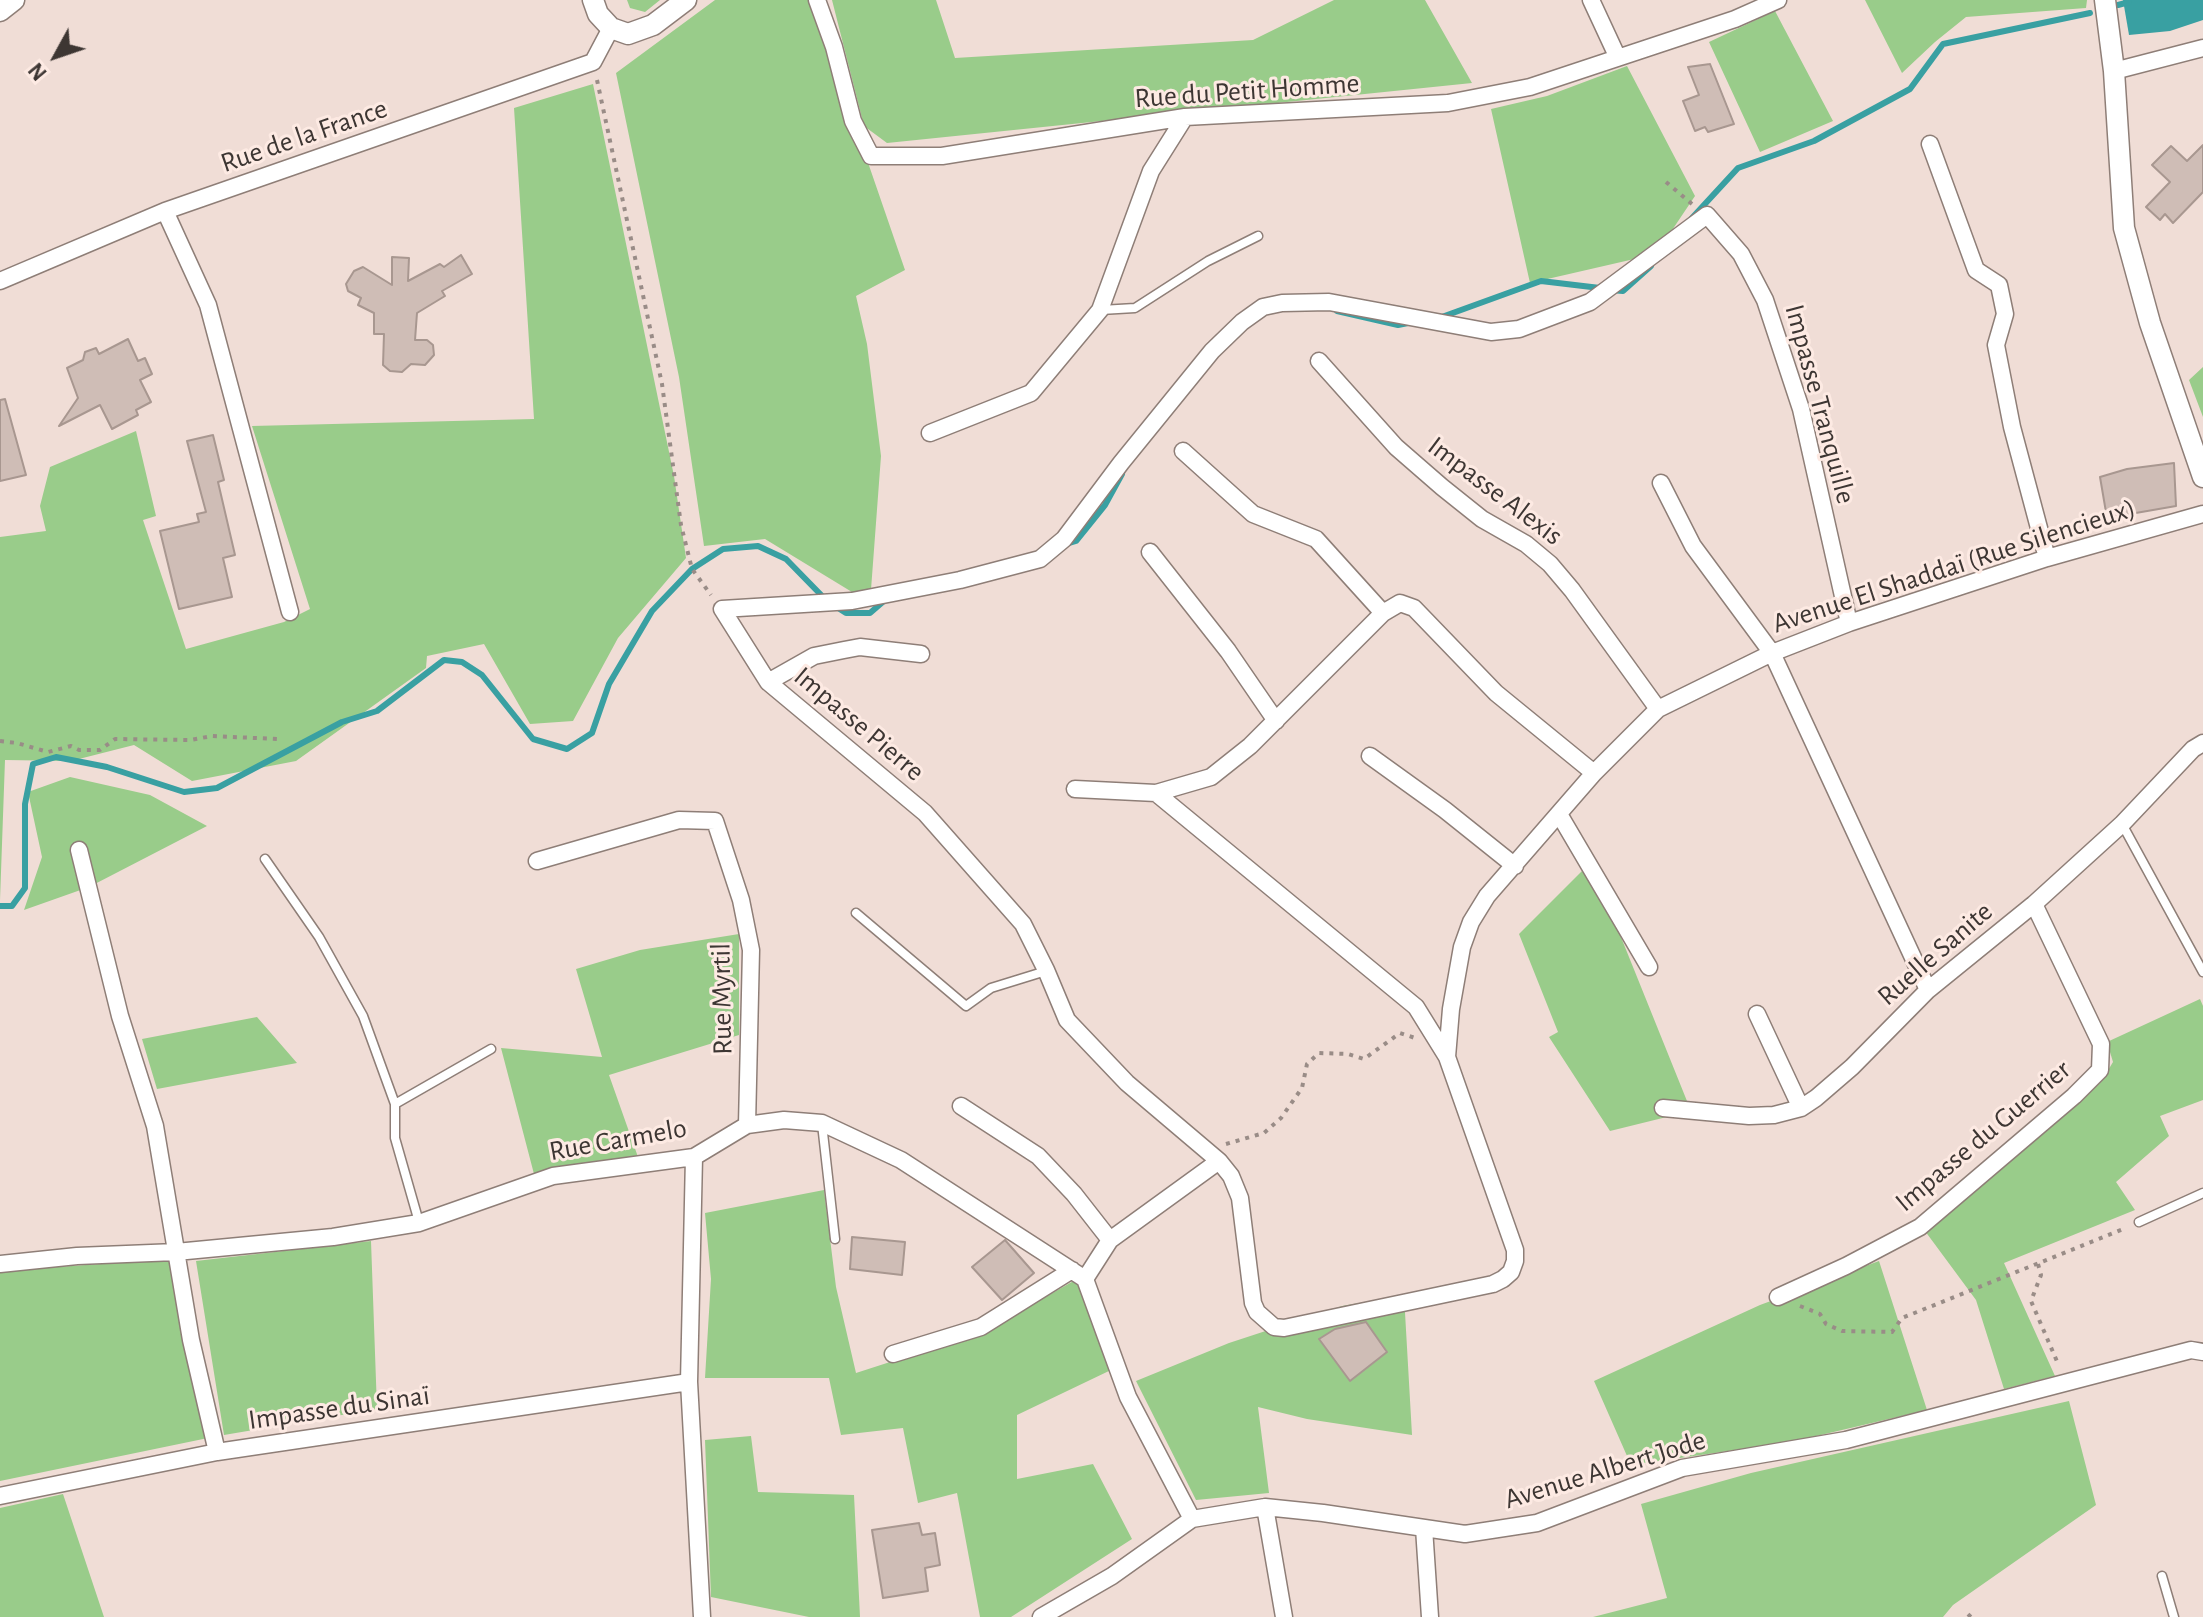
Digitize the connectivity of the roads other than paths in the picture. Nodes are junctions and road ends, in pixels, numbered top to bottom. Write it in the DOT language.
graph roads {
  1 [pos="14,0"];
  2 [pos="593,0"];
  3 [pos="686,0"];
  4 [pos="817,0"];
  5 [pos="1591,0"];
  6 [pos="1778,0"];
  7 [pos="2105,0"];
  8 [pos="0,11"];
  9 [pos="611,28"];
  10 [pos="2203,48"];
  11 [pos="1617,56"];
  12 [pos="2114,71"];
  13 [pos="1185,117"];
  14 [pos="1930,144"];
  15 [pos="165,211"];
  16 [pos="1707,215"];
  17 [pos="1258,236"];
  18 [pos="0,281"];
  19 [pos="1100,310"];
  20 [pos="1319,361"];
  21 [pos="930,433"];
  22 [pos="1183,451"];
  23 [pos="2203,477"];
  24 [pos="1661,483"];
  25 [pos="2203,514"];
  26 [pos="1150,552"];
  27 [pos="2047,558"];
  28 [pos="290,612"];
  29 [pos="1383,613"];
  30 [pos="1849,623"];
  31 [pos="1772,653"];
  32 [pos="921,654"];
  33 [pos="768,682"];
  34 [pos="1658,709"];
  35 [pos="1276,721"];
  36 [pos="2203,743"];
  37 [pos="1370,756"];
  38 [pos="1594,773"];
  39 [pos="1075,789"];
  40 [pos="1156,793"];
  41 [pos="1559,814"];
  42 [pos="2122,824"];
  43 [pos="79,850"];
  44 [pos="265,859"];
  45 [pos="537,861"];
  46 [pos="1515,866"];
  47 [pos="2034,904"];
  48 [pos="856,913"];
  49 [pos="1649,967"];
  50 [pos="1046,970"];
  51 [pos="2203,972"];
  52 [pos="1928,990"];
  53 [pos="1757,1014"];
  54 [pos="491,1049"];
  55 [pos="1447,1057"];
  56 [pos="395,1104"];
  57 [pos="961,1106"];
  58 [pos="1663,1108"];
  59 [pos="1801,1108"];
  60 [pos="822,1123"];
  61 [pos="747,1125"];
  62 [pos="1213,1155"];
  63 [pos="694,1157"];
  64 [pos="2203,1193"];
  65 [pos="2139,1222"];
  66 [pos="419,1223"];
  67 [pos="835,1239"];
  68 [pos="1110,1240"];
  69 [pos="176,1252"];
  70 [pos="0,1264"];
  71 [pos="1079,1274"];
  72 [pos="1778,1297"];
  73 [pos="2203,1352"];
  74 [pos="893,1354"];
  75 [pos="689,1382"];
  76 [pos="217,1452"];
  77 [pos="0,1496"];
  78 [pos="1265,1507"];
  79 [pos="1192,1519"];
  80 [pos="1424,1528"];
  81 [pos="2162,1576"];
  82 [pos="702,1617"];
  83 [pos="1041,1617"];
  84 [pos="1284,1617"];
  85 [pos="1430,1617"];
  86 [pos="2174,1617"];
  1 -- 8 [label="street"];
  2 -- 9 [label="street"];
  3 -- 9 [label="street"];
  4 -- 13 [label="street, Rue du Petit Homme"];
  5 -- 11 [label="street"];
  6 -- 11 [label="street, Rue du Petit Homme"];
  7 -- 12 [label="street"];
  9 -- 15 [label="street, Rue de la France"];
  10 -- 12 [label="street"];
  11 -- 13 [label="street, Rue du Petit Homme"];
  12 -- 23 [label="street"];
  13 -- 19 [label="street"];
  14 -- 27 [label="street"];
  15 -- 18 [label="street, Rue de la France"];
  15 -- 28 [label="street"];
  16 -- 30 [label="street, Impasse Tranquille"];
  16 -- 33 [label="street, Impasse Pierre"];
  17 -- 19 [label="lane"];
  19 -- 21 [label="street"];
  20 -- 34 [label="street, Impasse Alexis"];
  22 -- 29 [label="street"];
  24 -- 31 [label="street"];
  25 -- 27 [label="street, Avenue El Shaddaï (Rue Silencieux)"];
  26 -- 35 [label="street"];
  27 -- 30 [label="street, Avenue El Shaddaï (Rue Silencieux)"];
  29 -- 35 [label="street"];
  29 -- 38 [label="street"];
  30 -- 31 [label="street, Avenue El Shaddaï (Rue Silencieux)"];
  31 -- 34 [label="street, Avenue El Shaddaï (Rue Silencieux)"];
  31 -- 52 [label="street"];
  32 -- 33 [label="street"];
  33 -- 50 [label="street, Impasse Pierre"];
  34 -- 38 [label="street, Avenue El Shaddaï (Rue Silencieux)"];
  35 -- 40 [label="street"];
  36 -- 42 [label="street, Ruelle Sanite"];
  37 -- 46 [label="street"];
  38 -- 41 [label="street, Avenue El Shaddaï (Rue Silencieux)"];
  39 -- 40 [label="street"];
  40 -- 55 [label="street"];
  41 -- 46 [label="street, Avenue El Shaddaï (Rue Silencieux)"];
  41 -- 49 [label="street"];
  42 -- 47 [label="street, Ruelle Sanite"];
  42 -- 51 [label="lane"];
  43 -- 69 [label="street"];
  44 -- 56 [label="lane"];
  45 -- 61 [label="street, Rue Myrtil"];
  46 -- 55 [label="street, Avenue El Shaddaï (Rue Silencieux)"];
  47 -- 52 [label="street, Ruelle Sanite"];
  47 -- 72 [label="street, Impasse du Guerrier"];
  48 -- 50 [label="lane"];
  50 -- 62 [label="street, Impasse Pierre"];
  52 -- 59 [label="street, Ruelle Sanite"];
  53 -- 59 [label="street"];
  54 -- 56 [label="lane"];
  55 -- 62 [label="street, Avenue El Shaddaï (Rue Silencieux)"];
  56 -- 66 [label="lane"];
  57 -- 68 [label="street"];
  58 -- 59 [label="street, Ruelle Sanite"];
  60 -- 61 [label="street, Rue Carmelo"];
  60 -- 67 [label="lane"];
  60 -- 71 [label="street, Rue Carmelo"];
  61 -- 63 [label="street, Rue Carmelo"];
  62 -- 68 [label="street"];
  63 -- 66 [label="street, Rue Carmelo"];
  63 -- 75 [label="street"];
  64 -- 65 [label="lane"];
  66 -- 69 [label="street, Rue Carmelo"];
  68 -- 71 [label="street"];
  69 -- 70 [label="street, Rue Carmelo"];
  69 -- 76 [label="street"];
  71 -- 74 [label="street"];
  71 -- 79 [label="street"];
  73 -- 80 [label="street, Avenue Albert Jode"];
  75 -- 76 [label="street, Impasse du Sinaï"];
  75 -- 82 [label="street"];
  76 -- 77 [label="street, Impasse du Sinaï"];
  78 -- 79 [label="street, Avenue Albert Jode"];
  78 -- 80 [label="street, Avenue Albert Jode"];
  78 -- 84 [label="street"];
  79 -- 83 [label="street, Avenue Albert Jode"];
  80 -- 85 [label="street"];
  81 -- 86 [label="lane"];
}
